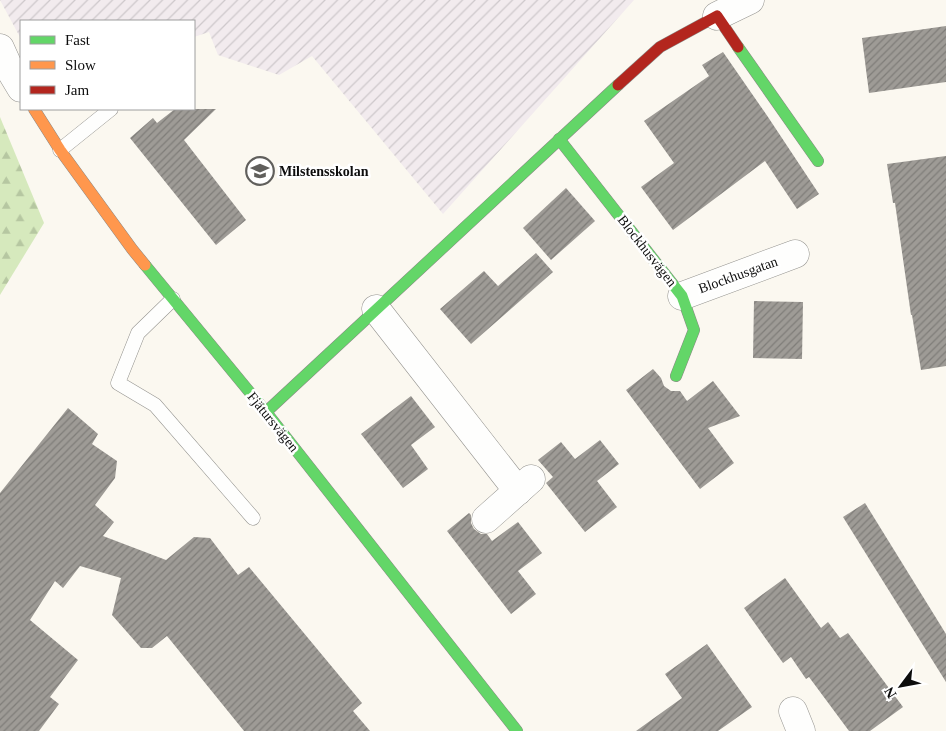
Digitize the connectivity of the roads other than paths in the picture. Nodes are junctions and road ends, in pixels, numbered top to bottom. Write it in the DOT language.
graph roads {
  1 [pos="750,0"];
  2 [pos="717,16"];
  3 [pos="0,48"];
  4 [pos="20,86"];
  5 [pos="35,110"];
  6 [pos="110,110"];
  7 [pos="559,139"];
  8 [pos="60,150"];
  9 [pos="818,161"];
  10 [pos="795,254"];
  11 [pos="682,296"];
  12 [pos="172,299"];
  13 [pos="376,309"];
  14 [pos="676,376"];
  15 [pos="266,412"];
  16 [pos="253,518"];
  17 [pos="486,519"];
  18 [pos="517,731"];
  1 -- 2 [label="street"];
  2 -- 7 [label="street"];
  2 -- 9 [label="street"];
  3 -- 4 [label="street"];
  5 -- 8 [label="street, Fjätursvägen"];
  6 -- 8 [label="lane"];
  7 -- 11 [label="street, Blockhusvägen"];
  7 -- 13 [label="street"];
  8 -- 12 [label="street, Fjätursvägen"];
  10 -- 11 [label="street, Blockhusgatan"];
  11 -- 14 [label="street, Blockhusvägen"];
  12 -- 15 [label="street, Fjätursvägen"];
  12 -- 16 [label="lane"];
  13 -- 15 [label="street"];
  13 -- 17 [label="street"];
  15 -- 18 [label="street, Fjätursvägen"];
}
